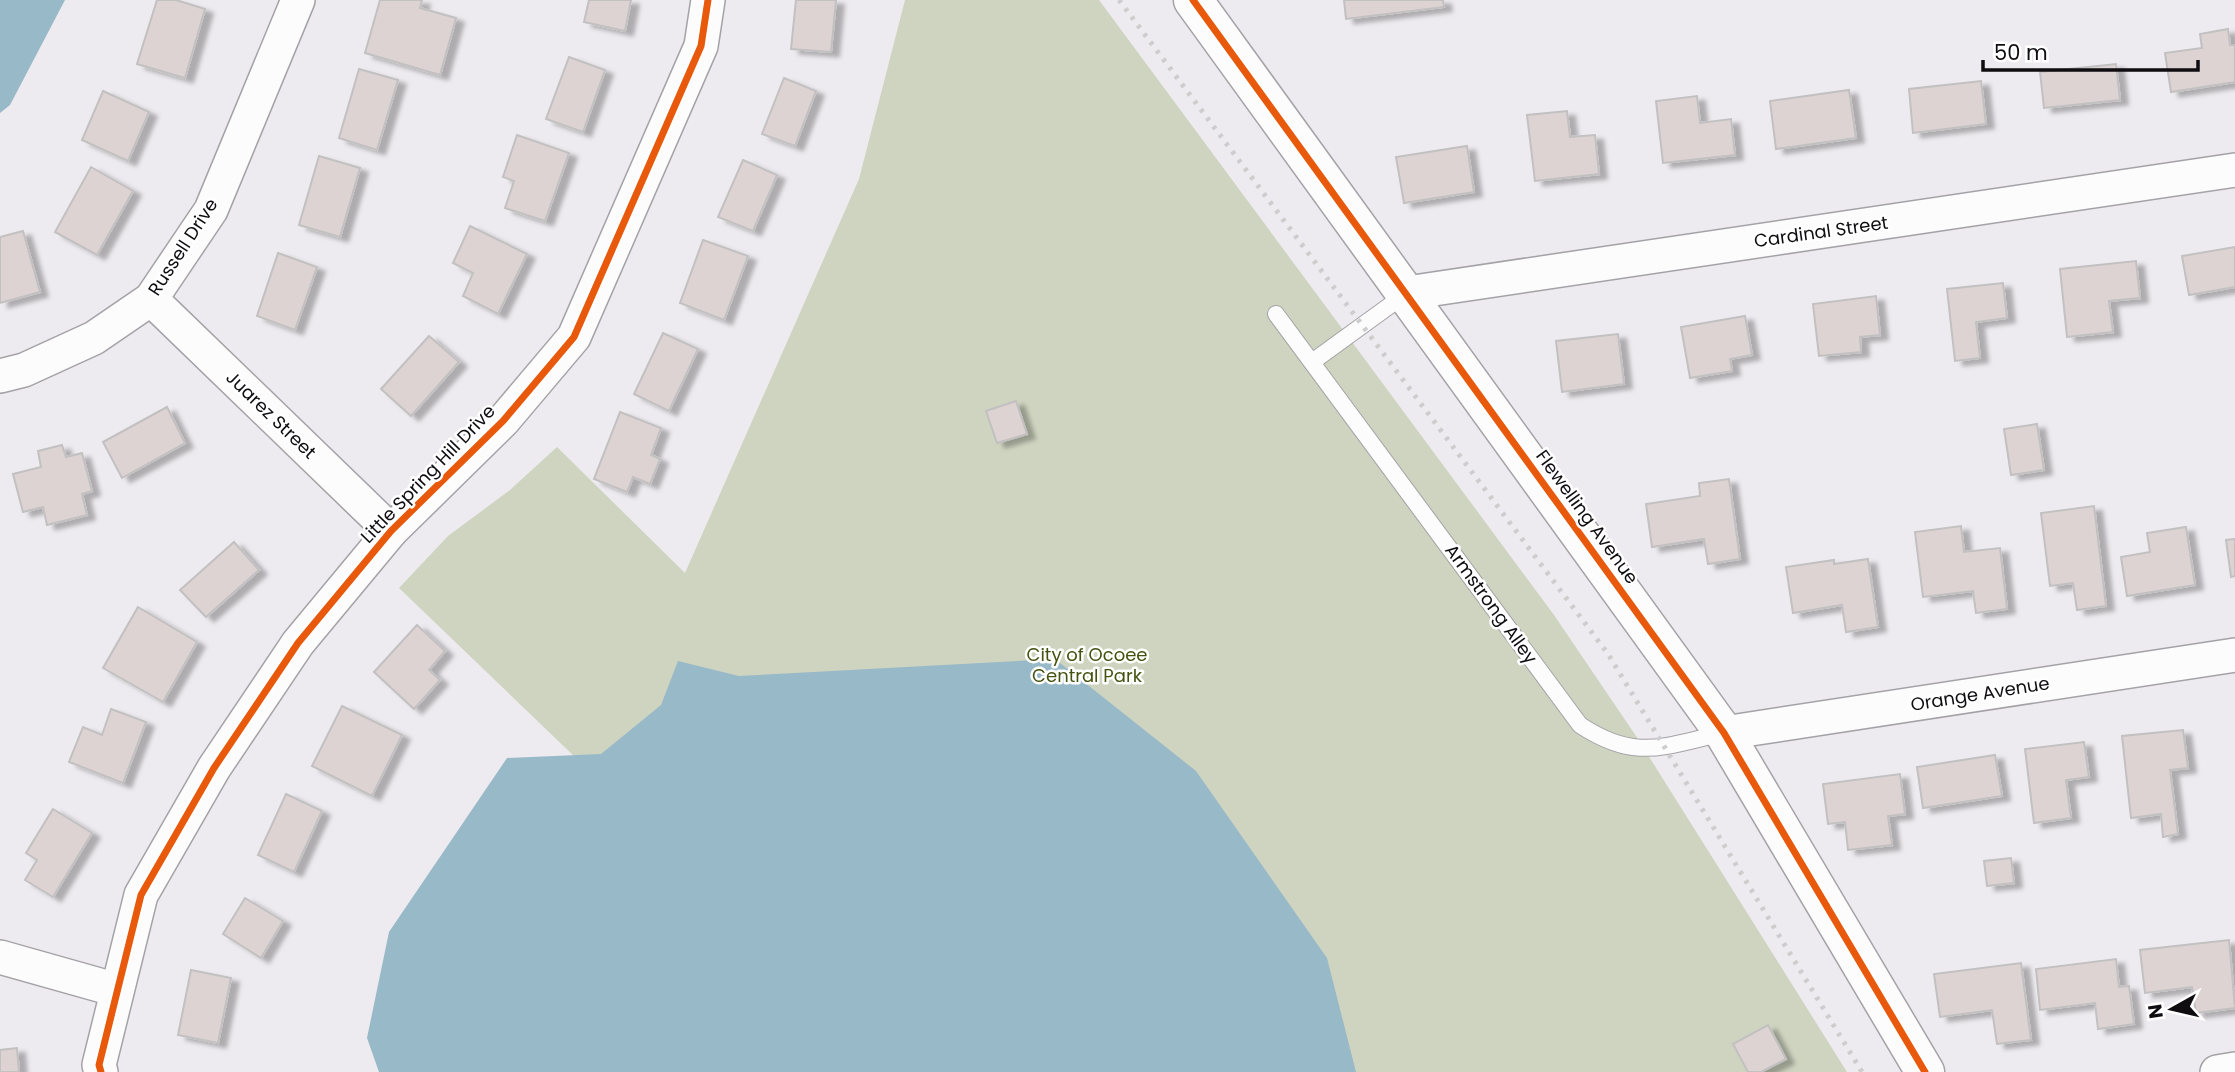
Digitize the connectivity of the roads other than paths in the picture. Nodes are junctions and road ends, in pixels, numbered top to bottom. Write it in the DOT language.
graph roads {
  1 [pos="298,0"];
  2 [pos="708,0"];
  3 [pos="1193,0"];
  4 [pos="2235,170"];
  5 [pos="1407,293"];
  6 [pos="151,299"];
  7 [pos="1276,314"];
  8 [pos="1312,362"];
  9 [pos="0,376"];
  10 [pos="391,531"];
  11 [pos="2235,655"];
  12 [pos="1724,733"];
  13 [pos="0,957"];
  14 [pos="117,990"];
  15 [pos="2235,1069"];
  16 [pos="101,1072"];
  17 [pos="1925,1072"];
  18 [pos="2217,1072"];
  1 -- 6 [label="street, Russell Drive"];
  2 -- 10 [label="street, Little Spring Hill Drive"];
  3 -- 5 [label="street, Flewelling Avenue"];
  4 -- 5 [label="street, Cardinal Street"];
  5 -- 8 [label="lane"];
  5 -- 12 [label="street, Flewelling Avenue"];
  6 -- 9 [label="street, Russell Drive"];
  6 -- 10 [label="street, Juarez Street"];
  7 -- 8 [label="lane, Armstrong Alley"];
  8 -- 12 [label="lane, Armstrong Alley"];
  10 -- 14 [label="street, Little Spring Hill Drive"];
  11 -- 12 [label="street, Orange Avenue"];
  12 -- 17 [label="street, Flewelling Avenue"];
  13 -- 14 [label="street"];
  14 -- 16 [label="street, Little Spring Hill Drive"];
  15 -- 18 [label="street"];
}
